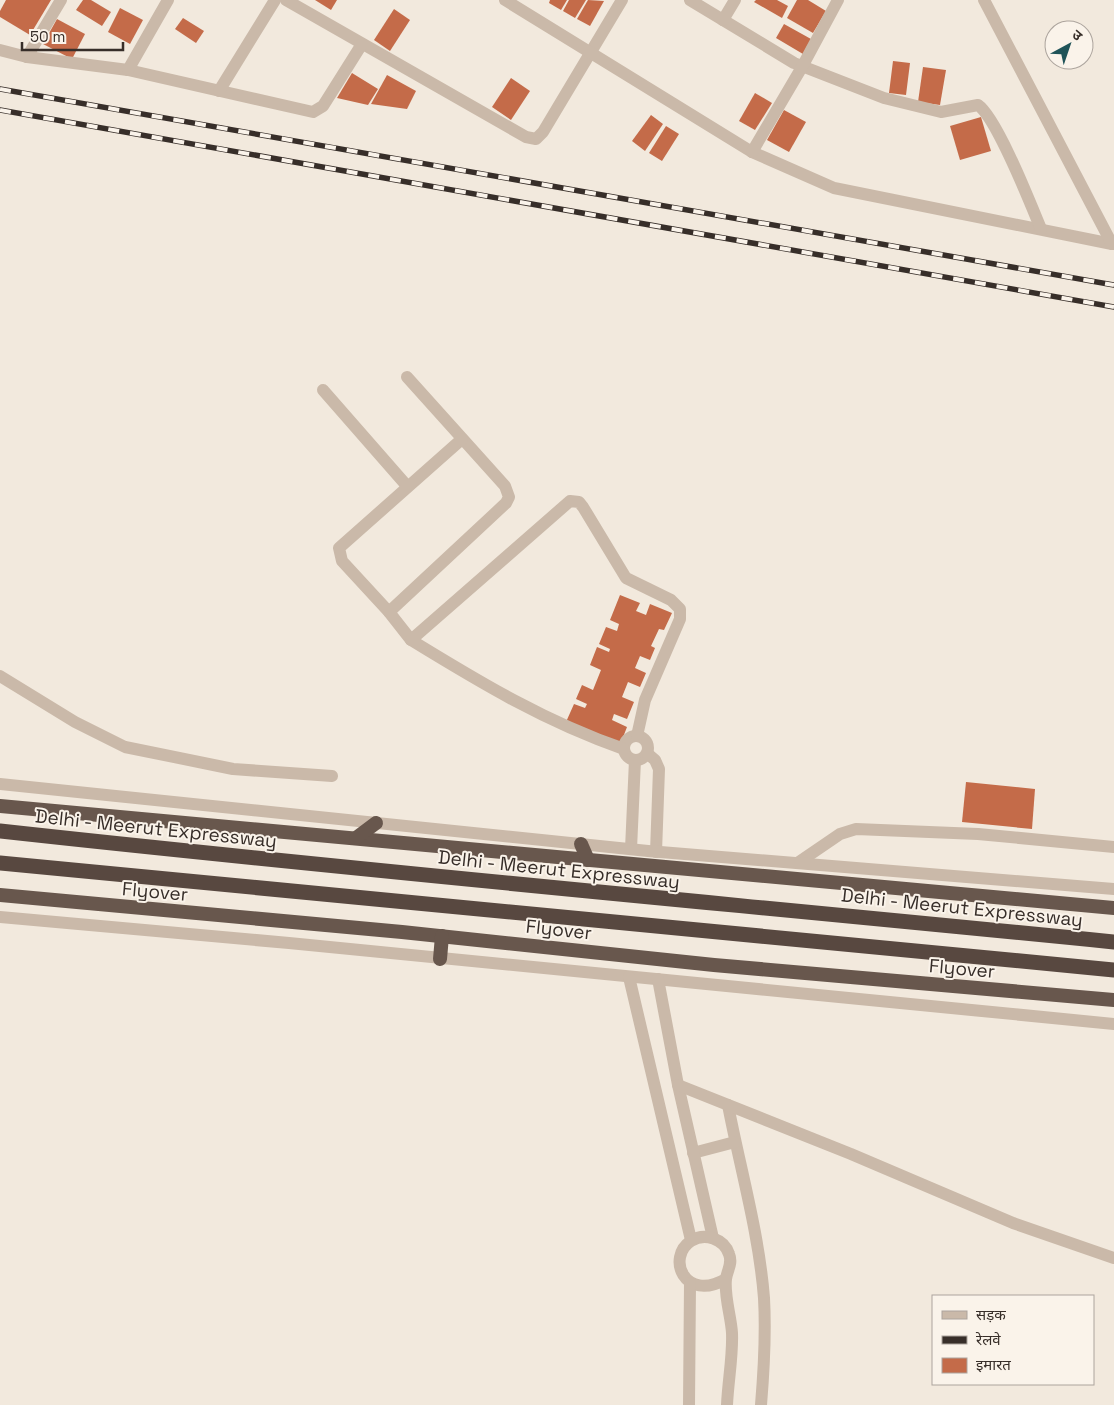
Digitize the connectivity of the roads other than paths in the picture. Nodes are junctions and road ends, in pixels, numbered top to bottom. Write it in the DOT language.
graph roads {
  1 [pos="61,0"];
  2 [pos="168,0"];
  3 [pos="275,0"];
  4 [pos="286,0"];
  5 [pos="505,0"];
  6 [pos="622,0"];
  7 [pos="690,0"];
  8 [pos="735,0"];
  9 [pos="838,0"];
  10 [pos="984,0"];
  11 [pos="723,20"];
  12 [pos="362,44"];
  13 [pos="0,50"];
  14 [pos="590,54"];
  15 [pos="27,57"];
  16 [pos="802,67"];
  17 [pos="128,70"];
  18 [pos="219,91"];
  19 [pos="752,152"];
  20 [pos="1041,229"];
  21 [pos="408,377"];
  22 [pos="323,390"];
  23 [pos="462,439"];
  24 [pos="408,486"];
  25 [pos="389,612"];
  26 [pos="411,640"];
  27 [pos="0,676"];
  28 [pos="637,736"];
  29 [pos="624,749"];
  30 [pos="648,754"];
  31 [pos="635,760"];
  32 [pos="332,776"];
  33 [pos="0,784"];
  34 [pos="0,806"];
  35 [pos="376,823"];
  36 [pos="0,831"];
  37 [pos="356,838"];
  38 [pos="580,844"];
  39 [pos="1114,847"];
  40 [pos="631,849"];
  41 [pos="656,852"];
  42 [pos="588,860"];
  43 [pos="799,862"];
  44 [pos="0,863"];
  45 [pos="1114,889"];
  46 [pos="0,895"];
  47 [pos="1114,908"];
  48 [pos="0,916"];
  49 [pos="442,936"];
  50 [pos="1114,942"];
  51 [pos="440,959"];
  52 [pos="1114,970"];
  53 [pos="629,976"];
  54 [pos="658,979"];
  55 [pos="1114,1000"];
  56 [pos="1114,1024"];
  57 [pos="678,1085"];
  58 [pos="728,1105"];
  59 [pos="735,1142"];
  60 [pos="694,1153"];
  61 [pos="713,1238"];
  62 [pos="691,1240"];
  63 [pos="1114,1258"];
  64 [pos="726,1279"];
  65 [pos="690,1283"];
  66 [pos="690,1405"];
  67 [pos="727,1405"];
  68 [pos="761,1405"];
  1 -- 15 [label="street"];
  2 -- 17 [label="street"];
  3 -- 18 [label="street"];
  4 -- 12 [label="street"];
  5 -- 14 [label="street"];
  6 -- 14 [label="street"];
  7 -- 11 [label="street"];
  8 -- 11 [label="street"];
  9 -- 16 [label="street"];
  10 -- 20 [label="street"];
  11 -- 16 [label="street"];
  12 -- 14 [label="street"];
  12 -- 18 [label="street"];
  13 -- 15 [label="street"];
  14 -- 19 [label="street"];
  15 -- 17 [label="street"];
  16 -- 19 [label="street"];
  16 -- 20 [label="street"];
  17 -- 18 [label="street"];
  19 -- 20 [label="street"];
  21 -- 23 [label="street"];
  22 -- 24 [label="street"];
  23 -- 24 [label="street"];
  23 -- 25 [label="street"];
  24 -- 25 [label="street"];
  25 -- 26 [label="street"];
  26 -- 28 [label="street"];
  26 -- 29 [label="street"];
  27 -- 32 [label="street"];
  28 -- 29 [label="street"];
  28 -- 30 [label="street"];
  29 -- 31 [label="street"];
  30 -- 31 [label="street"];
  30 -- 41 [label="street"];
  31 -- 40 [label="street"];
  33 -- 35 [label="street"];
  34 -- 37 [label="highway"];
  35 -- 37 [label="highway"];
  35 -- 38 [label="street"];
  36 -- 50 [label="highway, Delhi - Meerut Expressway"];
  37 -- 42 [label="highway"];
  38 -- 40 [label="street"];
  38 -- 42 [label="highway"];
  39 -- 43 [label="street"];
  40 -- 41 [label="street"];
  41 -- 43 [label="street"];
  42 -- 47 [label="highway"];
  43 -- 45 [label="street"];
  44 -- 52 [label="highway"];
  46 -- 49 [label="highway, Flyover"];
  48 -- 51 [label="street"];
  49 -- 51 [label="highway"];
  49 -- 55 [label="highway, Flyover"];
  51 -- 53 [label="street"];
  53 -- 54 [label="street"];
  53 -- 62 [label="street"];
  54 -- 56 [label="street"];
  54 -- 57 [label="street"];
  57 -- 58 [label="street"];
  57 -- 60 [label="street"];
  58 -- 59 [label="street"];
  58 -- 63 [label="street"];
  59 -- 60 [label="street"];
  59 -- 68 [label="street"];
  60 -- 61 [label="street"];
  61 -- 62 [label="street"];
  61 -- 64 [label="street"];
  62 -- 65 [label="street"];
  64 -- 65 [label="street"];
  64 -- 67 [label="street"];
  65 -- 66 [label="street"];
}
